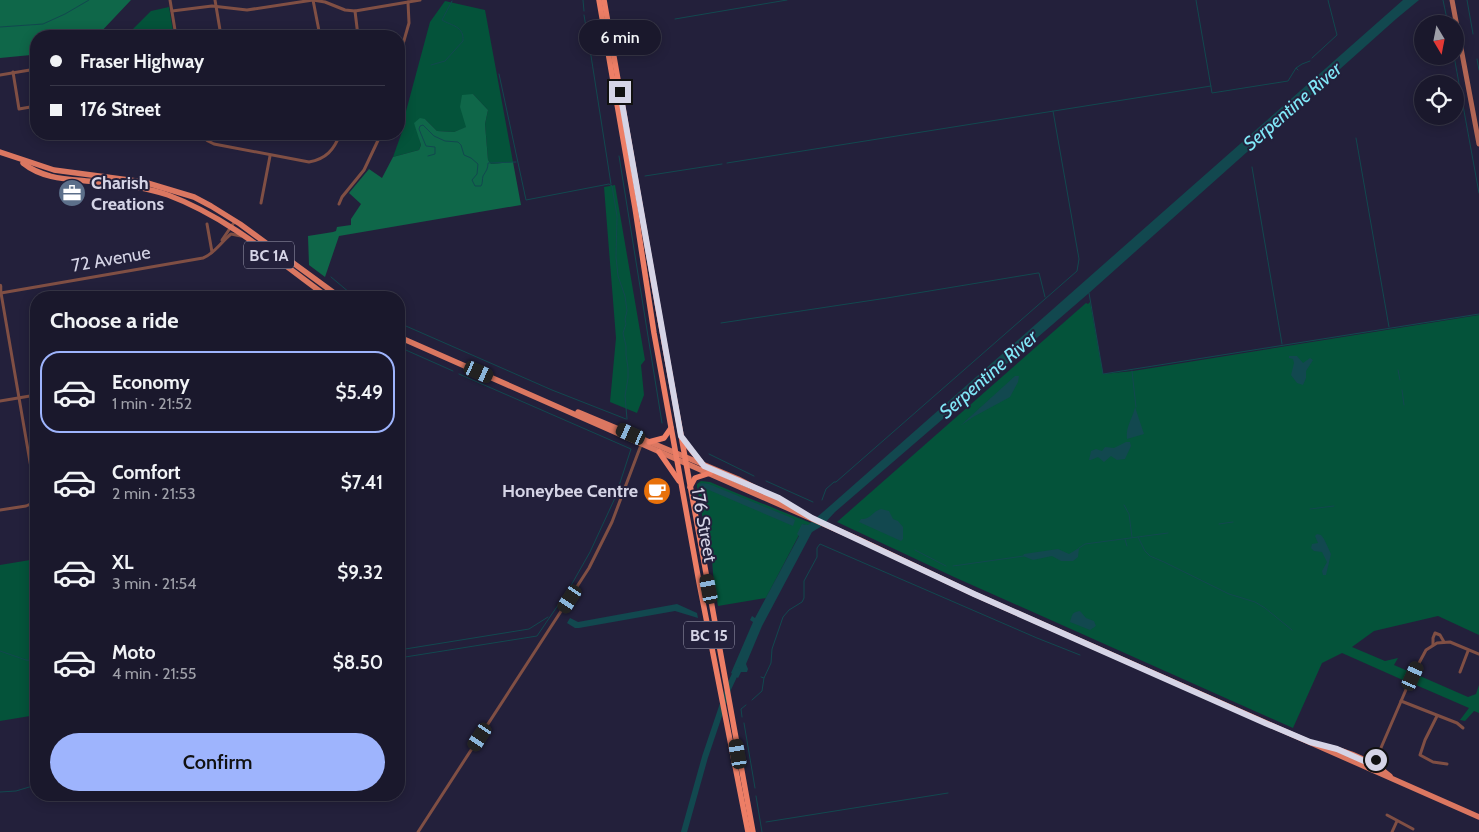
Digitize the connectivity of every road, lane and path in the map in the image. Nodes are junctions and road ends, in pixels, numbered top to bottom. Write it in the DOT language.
graph roads {
  1 [pos="170,0"];
  2 [pos="215,0"];
  3 [pos="282,0"];
  4 [pos="312,0"];
  5 [pos="419,0"];
  6 [pos="599,0"];
  7 [pos="604,0"];
  8 [pos="1452,0"];
  9 [pos="408,2"];
  10 [pos="283,5"];
  11 [pos="216,7"];
  12 [pos="172,11"];
  13 [pos="355,11"];
  14 [pos="175,30"];
  15 [pos="220,30"];
  16 [pos="319,30"];
  17 [pos="357,30"];
  18 [pos="405,37"];
  19 [pos="30,69"];
  20 [pos="13,72"];
  21 [pos="0,75"];
  22 [pos="30,107"];
  23 [pos="207,140"];
  24 [pos="337,140"];
  25 [pos="378,140"];
  26 [pos="1479,144"];
  27 [pos="0,152"];
  28 [pos="270,156"];
  29 [pos="15,158"];
  30 [pos="261,204"];
  31 [pos="339,204"];
  32 [pos="235,221"];
  33 [pos="207,224"];
  34 [pos="231,227"];
  35 [pos="243,236"];
  36 [pos="220,243"];
  37 [pos="212,253"];
  38 [pos="0,286"];
  39 [pos="319,291"];
  40 [pos="331,291"];
  41 [pos="1,293"];
  42 [pos="405,340"];
  43 [pos="30,397"];
  44 [pos="20,398"];
  45 [pos="0,401"];
  46 [pos="592,420"];
  47 [pos="671,428"];
  48 [pos="681,436"];
  49 [pos="649,442"];
  50 [pos="641,444"];
  51 [pos="659,452"];
  52 [pos="676,456"];
  53 [pos="30,460"];
  54 [pos="685,461"];
  55 [pos="704,466"];
  56 [pos="710,473"];
  57 [pos="681,484"];
  58 [pos="690,487"];
  59 [pos="30,504"];
  60 [pos="0,510"];
  61 [pos="812,518"];
  62 [pos="1444,642"];
  63 [pos="1433,645"];
  64 [pos="1468,651"];
  65 [pos="1479,654"];
  66 [pos="1460,672"];
  67 [pos="1401,701"];
  68 [pos="1437,716"];
  69 [pos="1463,728"];
  70 [pos="1310,742"];
  71 [pos="1339,756"];
  72 [pos="1357,758"];
  73 [pos="1447,764"];
  74 [pos="1373,765"];
  75 [pos="1396,781"];
  76 [pos="1387,815"];
  77 [pos="1479,817"];
  78 [pos="1397,821"];
  79 [pos="1413,829"];
  80 [pos="418,832"];
  81 [pos="748,832"];
  82 [pos="752,832"];
  83 [pos="1392,832"];
  1 -- 12 [label="street"];
  2 -- 11 [label="street"];
  3 -- 10 [label="street"];
  4 -- 10 [label="street"];
  4 -- 13 [label="street"];
  4 -- 16 [label="street"];
  5 -- 9 [label="street"];
  6 -- 47 [label="highway, BC 15"];
  7 -- 48 [label="highway, 176 Street / BC 15"];
  8 -- 26 [label="main road"];
  9 -- 13 [label="street"];
  9 -- 18 [label="street"];
  10 -- 11 [label="street"];
  11 -- 12 [label="street"];
  11 -- 15 [label="street"];
  12 -- 14 [label="street"];
  13 -- 17 [label="street"];
  19 -- 20 [label="street"];
  20 -- 21 [label="street"];
  20 -- 22 [label="street"];
  23 -- 28 [label="street"];
  24 -- 28 [label="street"];
  25 -- 31 [label="street"];
  27 -- 29 [label="main road, BC 1A"];
  28 -- 30 [label="street"];
  29 -- 32 [label="main road, BC 1A"];
  29 -- 34 [label="main road, BC 1A"];
  32 -- 34 [label="street"];
  32 -- 40 [label="main road, BC 1A"];
  33 -- 37 [label="street"];
  34 -- 35 [label="main road, BC 1A"];
  34 -- 36 [label="street"];
  35 -- 36 [label="street"];
  35 -- 39 [label="main road, BC 1A"];
  36 -- 37 [label="street"];
  37 -- 41 [label="street, 72 Avenue"];
  38 -- 41 [label="street"];
  41 -- 44 [label="street"];
  42 -- 46 [label="main road"];
  43 -- 44 [label="street"];
  44 -- 45 [label="street"];
  44 -- 53 [label="street"];
  46 -- 49 [label="main road"];
  46 -- 50 [label="main road"];
  46 -- 52 [label="main road"];
  47 -- 49 [label="highway"];
  47 -- 52 [label="highway, 176 Street / BC 15"];
  48 -- 54 [label="highway, 176 Street / BC 15"];
  48 -- 55 [label="highway"];
  49 -- 52 [label="main road"];
  50 -- 51 [label="main road"];
  50 -- 80 [label="street"];
  51 -- 52 [label="main road"];
  51 -- 57 [label="highway"];
  52 -- 54 [label="main road"];
  52 -- 57 [label="highway, 176 Street / BC 15"];
  54 -- 55 [label="main road"];
  54 -- 56 [label="main road"];
  54 -- 58 [label="highway, 176 Street / BC 15"];
  55 -- 61 [label="main road"];
  56 -- 58 [label="highway"];
  56 -- 61 [label="main road"];
  57 -- 81 [label="highway, 176 Street / BC 15"];
  58 -- 82 [label="highway, 176 Street / BC 15"];
  59 -- 60 [label="street"];
  61 -- 70 [label="main road"];
  62 -- 63 [label="street"];
  62 -- 63 [label="street"];
  62 -- 64 [label="street"];
  63 -- 67 [label="street"];
  64 -- 65 [label="street"];
  64 -- 66 [label="street"];
  67 -- 68 [label="street"];
  67 -- 74 [label="street"];
  68 -- 69 [label="street"];
  68 -- 73 [label="street"];
  70 -- 71 [label="main road"];
  70 -- 72 [label="main road"];
  71 -- 72 [label="main road"];
  71 -- 75 [label="main road"];
  72 -- 74 [label="main road"];
  74 -- 75 [label="main road"];
  75 -- 77 [label="main road"];
  76 -- 78 [label="street"];
  78 -- 79 [label="street"];
  78 -- 83 [label="street"];
}
